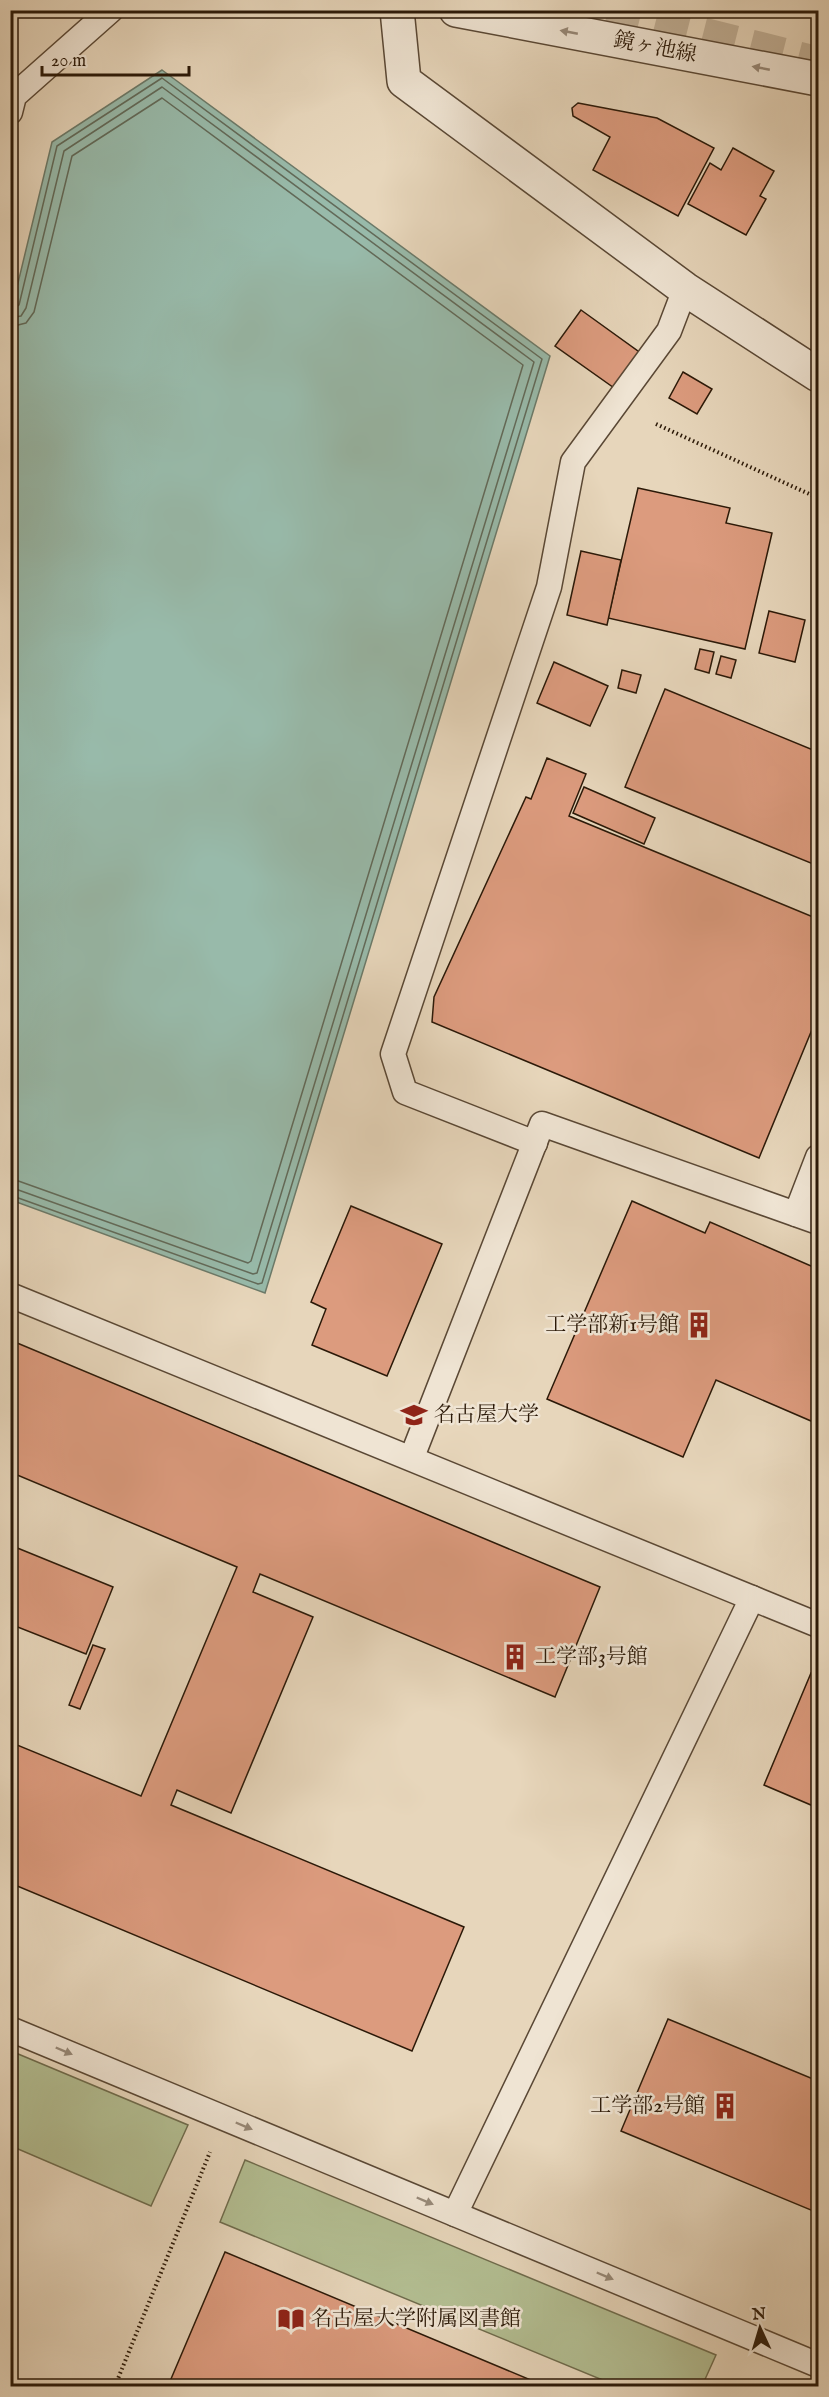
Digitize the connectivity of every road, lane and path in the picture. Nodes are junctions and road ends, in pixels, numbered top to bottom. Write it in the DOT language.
graph roads {
  1 [pos="111,10"];
  2 [pos="398,10"];
  3 [pos="456,10"];
  4 [pos="819,79"];
  5 [pos="10,112"];
  6 [pos="685,289"];
  7 [pos="819,375"];
  8 [pos="656,424"];
  9 [pos="819,498"];
  10 [pos="535,1143"];
  11 [pos="819,1157"];
  12 [pos="796,1214"];
  13 [pos="819,1222"];
  14 [pos="10,1295"];
  15 [pos="412,1457"];
  16 [pos="752,1598"];
  17 [pos="819,1625"];
  18 [pos="10,2029"];
  19 [pos="223,2117"];
  20 [pos="455,2214"];
  21 [pos="819,2365"];
  22 [pos="115,2386"];
  1 -- 5 [label="lane"];
  2 -- 6 [label="street"];
  4 -- 3 [label="street, 鏡ヶ池線, one-way"];
  6 -- 7 [label="street"];
  6 -- 10 [label="lane"];
  8 -- 9 [label="path"];
  10 -- 12 [label="lane"];
  10 -- 15 [label="lane"];
  11 -- 12 [label="lane"];
  12 -- 13 [label="lane"];
  14 -- 15 [label="lane"];
  15 -- 16 [label="lane"];
  16 -- 17 [label="lane"];
  16 -- 20 [label="lane"];
  18 -- 19 [label="lane, one-way"];
  19 -- 20 [label="lane, one-way"];
  19 -- 22 [label="path"];
  20 -- 21 [label="lane, one-way"];
}
